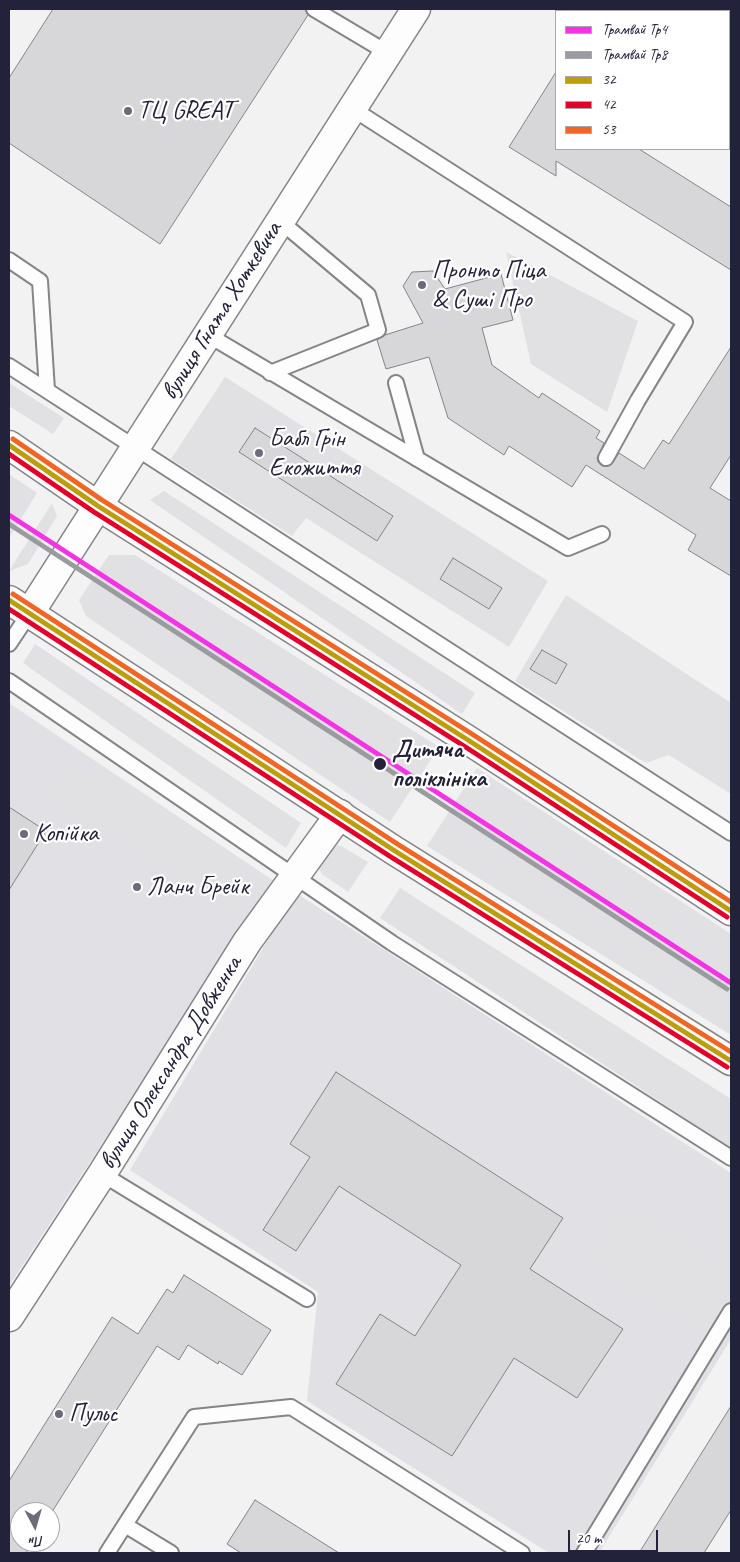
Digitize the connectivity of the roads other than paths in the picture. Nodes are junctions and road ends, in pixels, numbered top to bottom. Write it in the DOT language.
graph roads {
  1 [pos="314,9"];
  2 [pos="416,9"];
  3 [pos="388,53"];
  4 [pos="353,109"];
  5 [pos="280,220"];
  6 [pos="9,260"];
  7 [pos="208,335"];
  8 [pos="9,366"];
  9 [pos="270,373"];
  10 [pos="396,383"];
  11 [pos="47,390"];
  12 [pos="9,445"];
  13 [pos="136,449"];
  14 [pos="606,458"];
  15 [pos="417,459"];
  16 [pos="98,506"];
  17 [pos="602,534"];
  18 [pos="19,607"];
  19 [pos="9,644"];
  20 [pos="9,681"];
  21 [pos="340,814"];
  22 [pos="731,833"];
  23 [pos="295,876"];
  24 [pos="731,911"];
  25 [pos="731,1061"];
  26 [pos="731,1158"];
  27 [pos="102,1174"];
  28 [pos="307,1299"];
  29 [pos="731,1311"];
  30 [pos="9,1317"];
  31 [pos="125,1526"];
  32 [pos="107,1553"];
  33 [pos="171,1553"];
  34 [pos="522,1553"];
  35 [pos="584,1553"];
  1 -- 3 [label="lane"];
  2 -- 3 [label="main road, вулиця Гната Хоткевича"];
  3 -- 4 [label="main road, вулиця Гната Хоткевича"];
  4 -- 5 [label="main road, вулиця Гната Хоткевича"];
  4 -- 14 [label="lane"];
  5 -- 7 [label="main road, вулиця Гната Хоткевича"];
  5 -- 9 [label="lane"];
  6 -- 11 [label="lane"];
  7 -- 9 [label="lane"];
  7 -- 13 [label="main road, вулиця Гната Хоткевича"];
  8 -- 11 [label="lane"];
  9 -- 15 [label="lane"];
  10 -- 15 [label="lane"];
  11 -- 13 [label="lane"];
  12 -- 16 [label="main road"];
  13 -- 16 [label="main road, вулиця Гната Хоткевича"];
  13 -- 22 [label="lane"];
  15 -- 17 [label="lane"];
  16 -- 18 [label="main road, вулиця Гната Хоткевича"];
  16 -- 24 [label="main road"];
  18 -- 19 [label="lane"];
  18 -- 21 [label="main road"];
  20 -- 23 [label="lane"];
  21 -- 23 [label="main road, вулиця Олександра Довженка"];
  21 -- 25 [label="main road"];
  23 -- 26 [label="lane"];
  23 -- 27 [label="main road, вулиця Олександра Довженка"];
  27 -- 28 [label="lane"];
  27 -- 30 [label="main road, вулиця Олександра Довженка"];
  29 -- 35 [label="lane"];
  31 -- 32 [label="lane"];
  31 -- 33 [label="lane"];
  31 -- 34 [label="lane"];
}
